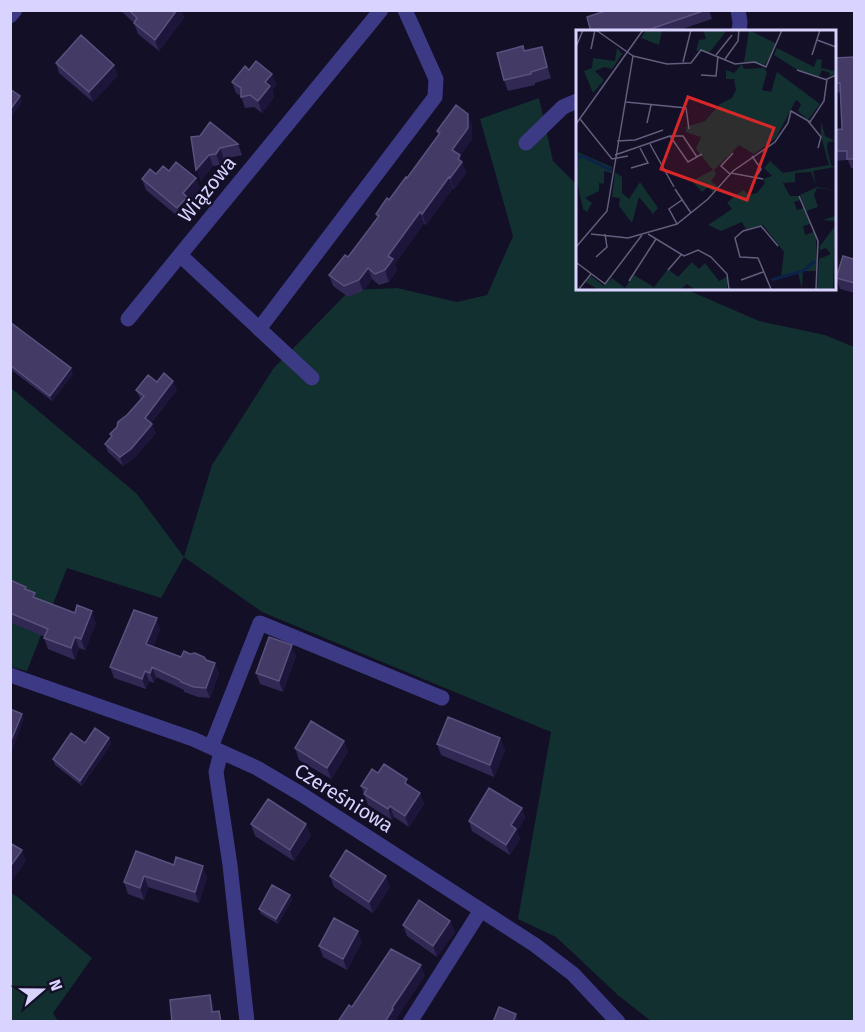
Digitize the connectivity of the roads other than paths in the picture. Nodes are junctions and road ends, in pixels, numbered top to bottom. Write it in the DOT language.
graph roads {
  1 [pos="15,10"];
  2 [pos="381,10"];
  3 [pos="405,10"];
  4 [pos="738,10"];
  5 [pos="10,16"];
  6 [pos="739,30"];
  7 [pos="576,101"];
  8 [pos="525,143"];
  9 [pos="180,255"];
  10 [pos="128,319"];
  11 [pos="259,329"];
  12 [pos="312,378"];
  13 [pos="10,675"];
  14 [pos="442,698"];
  15 [pos="216,750"];
  16 [pos="481,910"];
  17 [pos="247,1022"];
  18 [pos="410,1022"];
  19 [pos="618,1022"];
  1 -- 5 [label="street"];
  2 -- 9 [label="street, Wiązowa"];
  3 -- 11 [label="street"];
  4 -- 6 [label="street"];
  7 -- 8 [label="street"];
  9 -- 10 [label="street, Wiązowa"];
  9 -- 11 [label="street"];
  11 -- 12 [label="street"];
  13 -- 15 [label="street, Czereśniowa"];
  14 -- 15 [label="street"];
  15 -- 16 [label="street, Czereśniowa"];
  15 -- 17 [label="street"];
  16 -- 18 [label="street"];
  16 -- 19 [label="street, Czereśniowa"];
}
